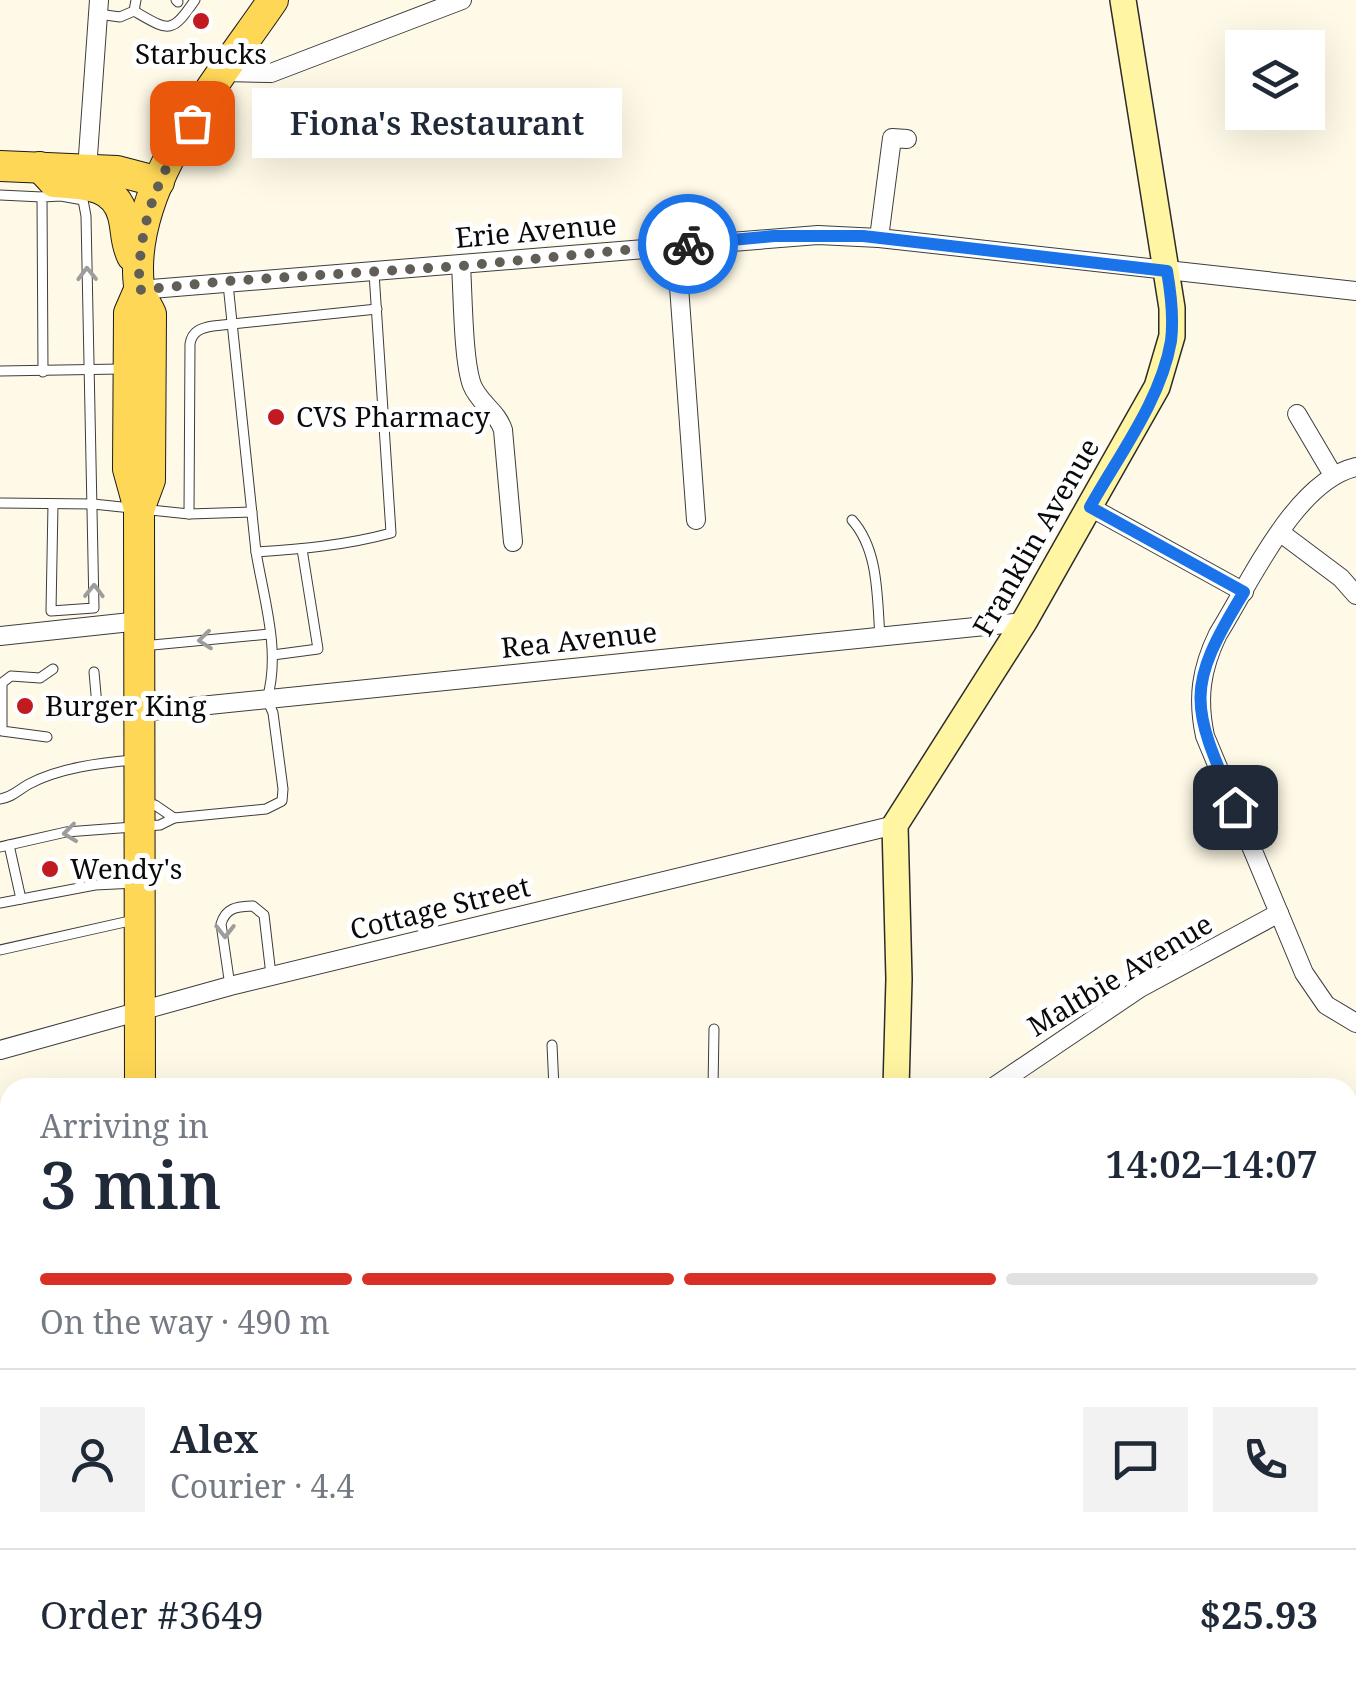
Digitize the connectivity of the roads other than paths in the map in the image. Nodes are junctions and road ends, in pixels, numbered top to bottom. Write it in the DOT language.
graph roads {
  1 [pos="194,0"];
  2 [pos="272,0"];
  3 [pos="462,0"];
  4 [pos="1123,0"];
  5 [pos="135,5"];
  6 [pos="99,7"];
  7 [pos="217,84"];
  8 [pos="906,140"];
  9 [pos="0,166"];
  10 [pos="102,170"];
  11 [pos="41,182"];
  12 [pos="159,182"];
  13 [pos="0,195"];
  14 [pos="879,238"];
  15 [pos="676,246"];
  16 [pos="461,266"];
  17 [pos="1167,271"];
  18 [pos="374,273"];
  19 [pos="139,280"];
  20 [pos="228,281"];
  21 [pos="1356,291"];
  22 [pos="377,309"];
  23 [pos="233,325"];
  24 [pos="129,368"];
  25 [pos="0,371"];
  26 [pos="89,371"];
  27 [pos="43,372"];
  28 [pos="1297,414"];
  29 [pos="1356,467"];
  30 [pos="1333,475"];
  31 [pos="0,503"];
  32 [pos="53,504"];
  33 [pos="93,504"];
  34 [pos="1090,507"];
  35 [pos="139,509"];
  36 [pos="252,512"];
  37 [pos="189,514"];
  38 [pos="696,520"];
  39 [pos="852,520"];
  40 [pos="1281,532"];
  41 [pos="513,542"];
  42 [pos="302,549"];
  43 [pos="256,552"];
  44 [pos="1244,592"];
  45 [pos="1356,594"];
  46 [pos="78,618"];
  47 [pos="1024,622"];
  48 [pos="140,634"];
  49 [pos="269,634"];
  50 [pos="0,636"];
  51 [pos="880,637"];
  52 [pos="273,655"];
  53 [pos="53,668"];
  54 [pos="94,672"];
  55 [pos="267,700"];
  56 [pos="141,712"];
  57 [pos="98,717"];
  58 [pos="47,737"];
  59 [pos="141,760"];
  60 [pos="0,799"];
  61 [pos="141,816"];
  62 [pos="174,818"];
  63 [pos="894,825"];
  64 [pos="5,846"];
  65 [pos="141,883"];
  66 [pos="21,899"];
  67 [pos="0,903"];
  68 [pos="1280,913"];
  69 [pos="141,919"];
  70 [pos="0,950"];
  71 [pos="272,978"];
  72 [pos="230,986"];
  73 [pos="140,1014"];
  74 [pos="1356,1023"];
  75 [pos="714,1029"];
  76 [pos="552,1045"];
  77 [pos="0,1050"];
  78 [pos="140,1078"];
  79 [pos="554,1078"];
  80 [pos="713,1078"];
  81 [pos="896,1078"];
  82 [pos="1007,1078"];
  1 -- 5 [label="lane"];
  2 -- 7 [label="main road"];
  3 -- 7 [label="street"];
  4 -- 17 [label="street, Franklin Avenue"];
  5 -- 6 [label="lane"];
  6 -- 10 [label="street"];
  7 -- 10 [label="main road"];
  7 -- 12 [label="main road"];
  8 -- 14 [label="street"];
  9 -- 11 [label="main road"];
  10 -- 11 [label="main road"];
  10 -- 12 [label="main road"];
  11 -- 13 [label="lane"];
  11 -- 19 [label="main road"];
  26 -- 11 [label="lane, one-way"];
  11 -- 27 [label="lane"];
  12 -- 19 [label="main road"];
  14 -- 15 [label="street, Erie Avenue"];
  14 -- 17 [label="street, Erie Avenue"];
  15 -- 16 [label="street, Erie Avenue"];
  15 -- 38 [label="street"];
  16 -- 18 [label="street, Erie Avenue"];
  16 -- 41 [label="street"];
  17 -- 21 [label="street, Erie Avenue"];
  17 -- 34 [label="street, Franklin Avenue"];
  18 -- 20 [label="street, Erie Avenue"];
  18 -- 22 [label="lane"];
  19 -- 20 [label="street, Erie Avenue"];
  19 -- 24 [label="main road"];
  19 -- 35 [label="main road"];
  20 -- 23 [label="lane"];
  22 -- 23 [label="lane"];
  22 -- 42 [label="lane"];
  23 -- 36 [label="lane"];
  23 -- 37 [label="lane"];
  24 -- 26 [label="lane"];
  24 -- 35 [label="main road"];
  25 -- 27 [label="lane"];
  26 -- 27 [label="lane"];
  26 -- 33 [label="lane"];
  28 -- 30 [label="street"];
  29 -- 30 [label="street"];
  30 -- 40 [label="street"];
  31 -- 32 [label="lane"];
  32 -- 33 [label="lane"];
  32 -- 46 [label="lane"];
  33 -- 35 [label="lane"];
  46 -- 33 [label="lane, one-way"];
  34 -- 44 [label="street"];
  34 -- 47 [label="street, Franklin Avenue"];
  35 -- 37 [label="lane"];
  35 -- 48 [label="main road"];
  36 -- 37 [label="lane"];
  36 -- 43 [label="lane"];
  39 -- 51 [label="lane"];
  40 -- 44 [label="street"];
  40 -- 45 [label="street"];
  42 -- 43 [label="lane"];
  42 -- 52 [label="lane"];
  43 -- 49 [label="lane"];
  44 -- 68 [label="street"];
  46 -- 48 [label="street"];
  46 -- 50 [label="street"];
  47 -- 51 [label="street, Rea Avenue"];
  47 -- 63 [label="street, Franklin Avenue"];
  49 -- 48 [label="lane, one-way"];
  48 -- 56 [label="main road"];
  49 -- 52 [label="lane"];
  51 -- 55 [label="street, Rea Avenue"];
  52 -- 55 [label="lane"];
  53 -- 58 [label="lane"];
  54 -- 57 [label="lane"];
  55 -- 56 [label="street, Rea Avenue"];
  55 -- 62 [label="lane"];
  56 -- 59 [label="main road"];
  59 -- 60 [label="lane"];
  59 -- 61 [label="main road"];
  61 -- 62 [label="lane"];
  61 -- 62 [label="lane"];
  61 -- 64 [label="lane, one-way"];
  61 -- 65 [label="main road"];
  63 -- 71 [label="street, Cottage Street"];
  63 -- 81 [label="street"];
  64 -- 66 [label="lane"];
  65 -- 66 [label="lane"];
  65 -- 69 [label="main road"];
  66 -- 67 [label="lane"];
  68 -- 74 [label="street"];
  68 -- 82 [label="street, Maltbie Avenue"];
  69 -- 70 [label="lane"];
  69 -- 73 [label="main road"];
  71 -- 72 [label="street, Cottage Street"];
  71 -- 72 [label="lane, one-way"];
  72 -- 73 [label="street, Cottage Street"];
  73 -- 77 [label="street, Cottage Street"];
  73 -- 78 [label="main road"];
  75 -- 80 [label="lane"];
  76 -- 79 [label="lane"];
}
